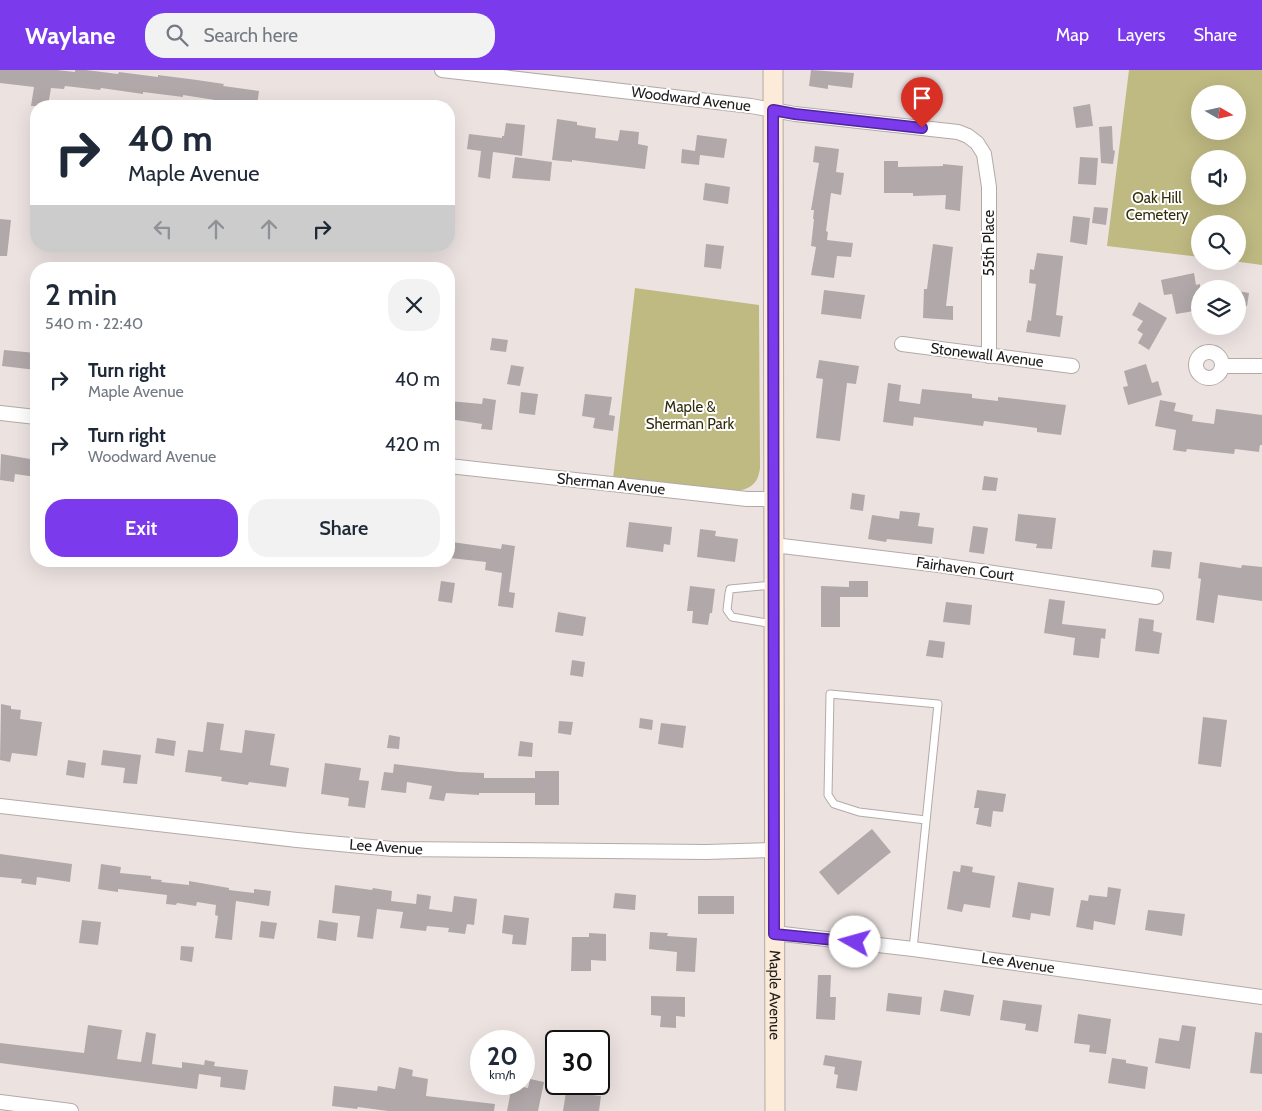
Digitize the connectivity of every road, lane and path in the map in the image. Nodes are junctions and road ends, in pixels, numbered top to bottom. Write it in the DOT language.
graph roads {
  1 [pos="442,70"];
  2 [pos="773,70"];
  3 [pos="773,110"];
  4 [pos="968,136"];
  5 [pos="902,344"];
  6 [pos="989,356"];
  7 [pos="1072,366"];
  8 [pos="1222,366"];
  9 [pos="1262,366"];
  10 [pos="0,413"];
  11 [pos="30,416"];
  12 [pos="455,467"];
  13 [pos="773,499"];
  14 [pos="774,545"];
  15 [pos="774,585"];
  16 [pos="1156,597"];
  17 [pos="774,624"];
  18 [pos="0,806"];
  19 [pos="926,820"];
  20 [pos="774,850"];
  21 [pos="774,934"];
  22 [pos="913,949"];
  23 [pos="1262,997"];
  24 [pos="0,1102"];
  25 [pos="72,1111"];
  26 [pos="774,1111"];
  1 -- 3 [label="street, Woodward Avenue"];
  2 -- 3 [label="main road, Maple Avenue"];
  3 -- 4 [label="street, Woodward Avenue"];
  3 -- 13 [label="main road, Maple Avenue"];
  4 -- 6 [label="street, 55th Place"];
  5 -- 6 [label="street, Stonewall Avenue"];
  6 -- 7 [label="street, Stonewall Avenue"];
  8 -- 9 [label="street"];
  10 -- 11 [label="street"];
  12 -- 13 [label="street, Sherman Avenue"];
  13 -- 14 [label="main road, Maple Avenue"];
  14 -- 15 [label="main road, Maple Avenue"];
  14 -- 16 [label="street, Fairhaven Court"];
  15 -- 17 [label="main road, Maple Avenue"];
  15 -- 17 [label="lane"];
  17 -- 20 [label="main road, Maple Avenue"];
  18 -- 20 [label="street, Lee Avenue"];
  19 -- 19 [label="lane"];
  19 -- 22 [label="lane"];
  20 -- 21 [label="main road, Maple Avenue"];
  21 -- 22 [label="street, Lee Avenue"];
  21 -- 26 [label="main road, Maple Avenue"];
  22 -- 23 [label="street, Lee Avenue"];
  24 -- 25 [label="street"];
}
